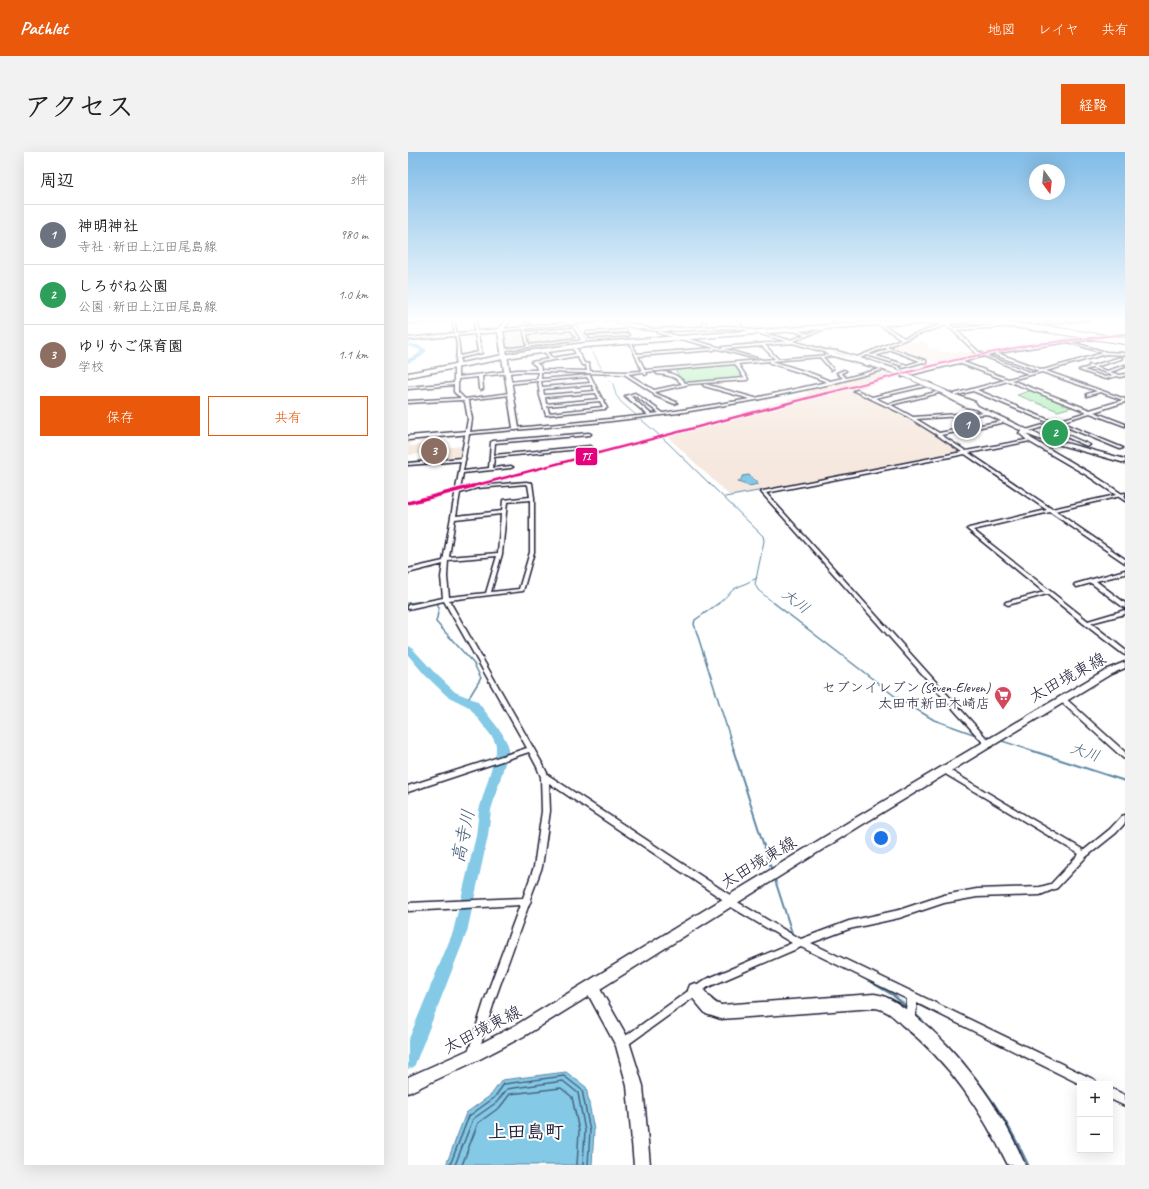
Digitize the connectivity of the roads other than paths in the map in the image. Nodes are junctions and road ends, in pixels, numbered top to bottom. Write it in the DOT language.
graph roads {
  1 [pos="451,367"];
  2 [pos="458,367"];
  3 [pos="505,367"];
  4 [pos="538,367"];
  5 [pos="588,367"];
  6 [pos="641,367"];
  7 [pos="693,367"];
  8 [pos="738,367"];
  9 [pos="788,367"];
  10 [pos="879,367"];
  11 [pos="883,367"];
  12 [pos="888,367"];
  13 [pos="901,367"];
  14 [pos="934,367"];
  15 [pos="974,367"];
  16 [pos="1014,367"];
  17 [pos="1034,367"];
  18 [pos="1057,367"];
  19 [pos="1091,367"];
  20 [pos="1121,367"];
  21 [pos="885,369"];
  22 [pos="894,369"];
  23 [pos="539,371"];
  24 [pos="643,371"];
  25 [pos="844,371"];
  26 [pos="1044,371"];
  27 [pos="506,372"];
  28 [pos="1106,372"];
  29 [pos="589,373"];
  30 [pos="625,373"];
  31 [pos="908,374"];
  32 [pos="1032,374"];
  33 [pos="408,375"];
  34 [pos="480,375"];
  35 [pos="1117,375"];
  36 [pos="1125,375"];
  37 [pos="1075,376"];
  38 [pos="1065,378"];
  39 [pos="539,380"];
  40 [pos="846,380"];
  41 [pos="1055,380"];
  42 [pos="457,381"];
  43 [pos="1009,381"];
  44 [pos="509,383"];
  45 [pos="700,383"];
  46 [pos="593,384"];
  47 [pos="684,384"];
  48 [pos="831,384"];
  49 [pos="930,384"];
  50 [pos="924,385"];
  51 [pos="408,388"];
  52 [pos="541,388"];
  53 [pos="481,389"];
  54 [pos="974,390"];
  55 [pos="653,391"];
  56 [pos="856,391"];
  57 [pos="1100,391"];
  58 [pos="597,392"];
  59 [pos="942,392"];
  60 [pos="510,394"];
  61 [pos="1088,394"];
  62 [pos="955,395"];
  63 [pos="542,396"];
  64 [pos="872,398"];
  65 [pos="463,399"];
  66 [pos="756,399"];
  67 [pos="602,400"];
  68 [pos="1125,400"];
  69 [pos="408,402"];
  70 [pos="675,403"];
  71 [pos="545,405"];
  72 [pos="888,405"];
  73 [pos="976,406"];
  74 [pos="586,410"];
  75 [pos="1090,412"];
  76 [pos="989,413"];
  77 [pos="662,414"];
  78 [pos="651,416"];
  79 [pos="912,418"];
  80 [pos="1006,421"];
  81 [pos="588,422"];
  82 [pos="1056,423"];
  83 [pos="1125,425"];
  84 [pos="1044,426"];
  85 [pos="516,428"];
  86 [pos="1027,431"];
  87 [pos="468,433"];
  88 [pos="589,434"];
  89 [pos="938,434"];
  90 [pos="408,438"];
  91 [pos="1030,440"];
  92 [pos="1101,440"];
  93 [pos="1088,445"];
  94 [pos="590,447"];
  95 [pos="1078,448"];
  96 [pos="1121,448"];
  97 [pos="966,452"];
  98 [pos="492,456"];
  99 [pos="464,459"];
  100 [pos="1125,461"];
  101 [pos="408,464"];
  102 [pos="510,467"];
  103 [pos="491,469"];
  104 [pos="461,472"];
  105 [pos="458,492"];
  106 [pos="1123,496"];
  107 [pos="532,498"];
  108 [pos="1051,511"];
  109 [pos="504,512"];
  110 [pos="453,518"];
  111 [pos="500,554"];
  112 [pos="446,560"];
  113 [pos="1125,561"];
  114 [pos="408,571"];
  115 [pos="1125,572"];
  116 [pos="1092,581"];
  117 [pos="1077,585"];
  118 [pos="1049,592"];
  119 [pos="488,594"];
  120 [pos="446,599"];
  121 [pos="1008,603"];
  122 [pos="408,606"];
  123 [pos="1125,606"];
  124 [pos="1125,612"];
  125 [pos="1086,623"];
  126 [pos="1125,654"];
  127 [pos="1125,665"];
  128 [pos="1062,699"];
  129 [pos="991,742"];
  130 [pos="530,750"];
  131 [pos="1125,756"];
  132 [pos="944,770"];
  133 [pos="545,777"];
  134 [pos="408,789"];
  135 [pos="1125,818"];
  136 [pos="1079,851"];
  137 [pos="730,900"];
  138 [pos="527,901"];
  139 [pos="408,907"];
  140 [pos="802,943"];
  141 [pos="591,986"];
  142 [pos="695,990"];
  143 [pos="912,996"];
  144 [pos="910,1020"];
  145 [pos="622,1043"];
  146 [pos="471,1056"];
  147 [pos="1085,1081"];
  148 [pos="408,1085"];
  149 [pos="1113,1095"];
  150 [pos="1125,1101"];
  151 [pos="642,1165"];
  152 [pos="1018,1165"];
  1 -- 33 [label="highway"];
  2 -- 42 [label="street"];
  3 -- 27 [label="street"];
  4 -- 23 [label="street"];
  5 -- 29 [label="street"];
  6 -- 24 [label="street"];
  7 -- 24 [label="street"];
  8 -- 45 [label="street"];
  9 -- 48 [label="street"];
  10 -- 21 [label="street"];
  11 -- 59 [label="street, bridge"];
  12 -- 22 [label="street"];
  13 -- 22 [label="street"];
  14 -- 31 [label="street"];
  15 -- 43 [label="street"];
  16 -- 32 [label="street"];
  17 -- 26 [label="street"];
  18 -- 26 [label="street"];
  19 -- 28 [label="street"];
  19 -- 35 [label="street"];
  20 -- 28 [label="street"];
  21 -- 22 [label="street"];
  21 -- 40 [label="street"];
  23 -- 27 [label="street"];
  23 -- 29 [label="street"];
  23 -- 39 [label="street"];
  24 -- 30 [label="street"];
  24 -- 47 [label="street"];
  25 -- 40 [label="street"];
  26 -- 32 [label="street"];
  26 -- 38 [label="street"];
  27 -- 34 [label="street"];
  27 -- 44 [label="street"];
  28 -- 35 [label="street"];
  29 -- 30 [label="street"];
  30 -- 55 [label="street"];
  31 -- 49 [label="street"];
  31 -- 50 [label="street"];
  32 -- 43 [label="street"];
  34 -- 42 [label="street"];
  34 -- 53 [label="street"];
  35 -- 36 [label="street"];
  37 -- 38 [label="street"];
  38 -- 41 [label="street"];
  38 -- 57 [label="street"];
  39 -- 44 [label="street"];
  39 -- 46 [label="street"];
  39 -- 52 [label="street"];
  40 -- 48 [label="street"];
  42 -- 51 [label="street"];
  42 -- 65 [label="street"];
  43 -- 54 [label="street"];
  43 -- 75 [label="street"];
  44 -- 60 [label="street"];
  45 -- 47 [label="street"];
  45 -- 66 [label="street"];
  46 -- 52 [label="street"];
  46 -- 58 [label="street"];
  47 -- 55 [label="street"];
  48 -- 66 [label="street"];
  49 -- 50 [label="street"];
  49 -- 62 [label="street"];
  50 -- 59 [label="street"];
  50 -- 64 [label="street"];
  52 -- 63 [label="street"];
  54 -- 62 [label="street"];
  54 -- 82 [label="street"];
  55 -- 70 [label="street"];
  56 -- 64 [label="street"];
  57 -- 61 [label="street"];
  57 -- 68 [label="street"];
  58 -- 63 [label="street"];
  58 -- 67 [label="street"];
  59 -- 72 [label="street"];
  59 -- 73 [label="street"];
  59 -- 73 [label="street"];
  60 -- 65 [label="street"];
  60 -- 85 [label="street"];
  62 -- 73 [label="street"];
  63 -- 71 [label="street"];
  64 -- 72 [label="street"];
  65 -- 69 [label="street"];
  65 -- 87 [label="street"];
  66 -- 77 [label="street"];
  67 -- 71 [label="street"];
  67 -- 74 [label="street"];
  68 -- 75 [label="street"];
  71 -- 74 [label="street"];
  72 -- 79 [label="street"];
  73 -- 76 [label="street"];
  74 -- 81 [label="street"];
  75 -- 82 [label="street"];
  75 -- 83 [label="street"];
  76 -- 79 [label="street"];
  76 -- 80 [label="street"];
  77 -- 78 [label="street"];
  77 -- 78 [label="street"];
  78 -- 81 [label="street"];
  79 -- 89 [label="street"];
  80 -- 86 [label="street"];
  80 -- 89 [label="street"];
  81 -- 85 [label="street"];
  82 -- 84 [label="street"];
  82 -- 92 [label="street"];
  84 -- 86 [label="street"];
  84 -- 93 [label="street"];
  85 -- 87 [label="street"];
  86 -- 91 [label="street"];
  86 -- 95 [label="street"];
  87 -- 90 [label="street"];
  87 -- 99 [label="street"];
  88 -- 98 [label="street"];
  89 -- 97 [label="street"];
  91 -- 97 [label="street"];
  91 -- 106 [label="street"];
  92 -- 93 [label="street"];
  92 -- 96 [label="street"];
  93 -- 95 [label="street"];
  94 -- 98 [label="street"];
  95 -- 100 [label="street"];
  97 -- 108 [label="street"];
  97 -- 129 [label="street"];
  98 -- 103 [label="street"];
  99 -- 101 [label="street"];
  99 -- 104 [label="street"];
  102 -- 103 [label="street"];
  103 -- 104 [label="street"];
  104 -- 105 [label="street"];
  105 -- 107 [label="street"];
  105 -- 110 [label="street"];
  106 -- 108 [label="street"];
  107 -- 109 [label="street"];
  107 -- 119 [label="street"];
  108 -- 113 [label="street"];
  108 -- 118 [label="street"];
  109 -- 110 [label="street"];
  109 -- 111 [label="street"];
  110 -- 112 [label="street"];
  111 -- 112 [label="street"];
  111 -- 119 [label="street"];
  112 -- 114 [label="street"];
  112 -- 120 [label="street"];
  115 -- 116 [label="street"];
  116 -- 117 [label="street"];
  116 -- 123 [label="street"];
  118 -- 121 [label="street"];
  118 -- 125 [label="street"];
  119 -- 120 [label="street"];
  120 -- 122 [label="street"];
  120 -- 130 [label="street"];
  124 -- 125 [label="street"];
  125 -- 126 [label="street"];
  127 -- 128 [label="street, 太田境東線"];
  128 -- 129 [label="street, 太田境東線"];
  128 -- 131 [label="street"];
  129 -- 132 [label="street, 太田境東線"];
  130 -- 133 [label="street"];
  130 -- 134 [label="street"];
  132 -- 136 [label="street"];
  132 -- 137 [label="street, 太田境東線"];
  133 -- 137 [label="street"];
  133 -- 138 [label="street"];
  135 -- 140 [label="street"];
  137 -- 140 [label="street"];
  137 -- 141 [label="street, 太田境東線"];
  138 -- 139 [label="street"];
  138 -- 146 [label="street"];
  140 -- 142 [label="street"];
  140 -- 143 [label="street"];
  141 -- 145 [label="street"];
  141 -- 146 [label="street, 太田境東線"];
  142 -- 144 [label="street"];
  142 -- 145 [label="street"];
  143 -- 144 [label="street"];
  143 -- 147 [label="street"];
  144 -- 152 [label="street"];
  145 -- 151 [label="street"];
  146 -- 148 [label="street, 太田境東線"];
  149 -- 150 [label="street"];
}
